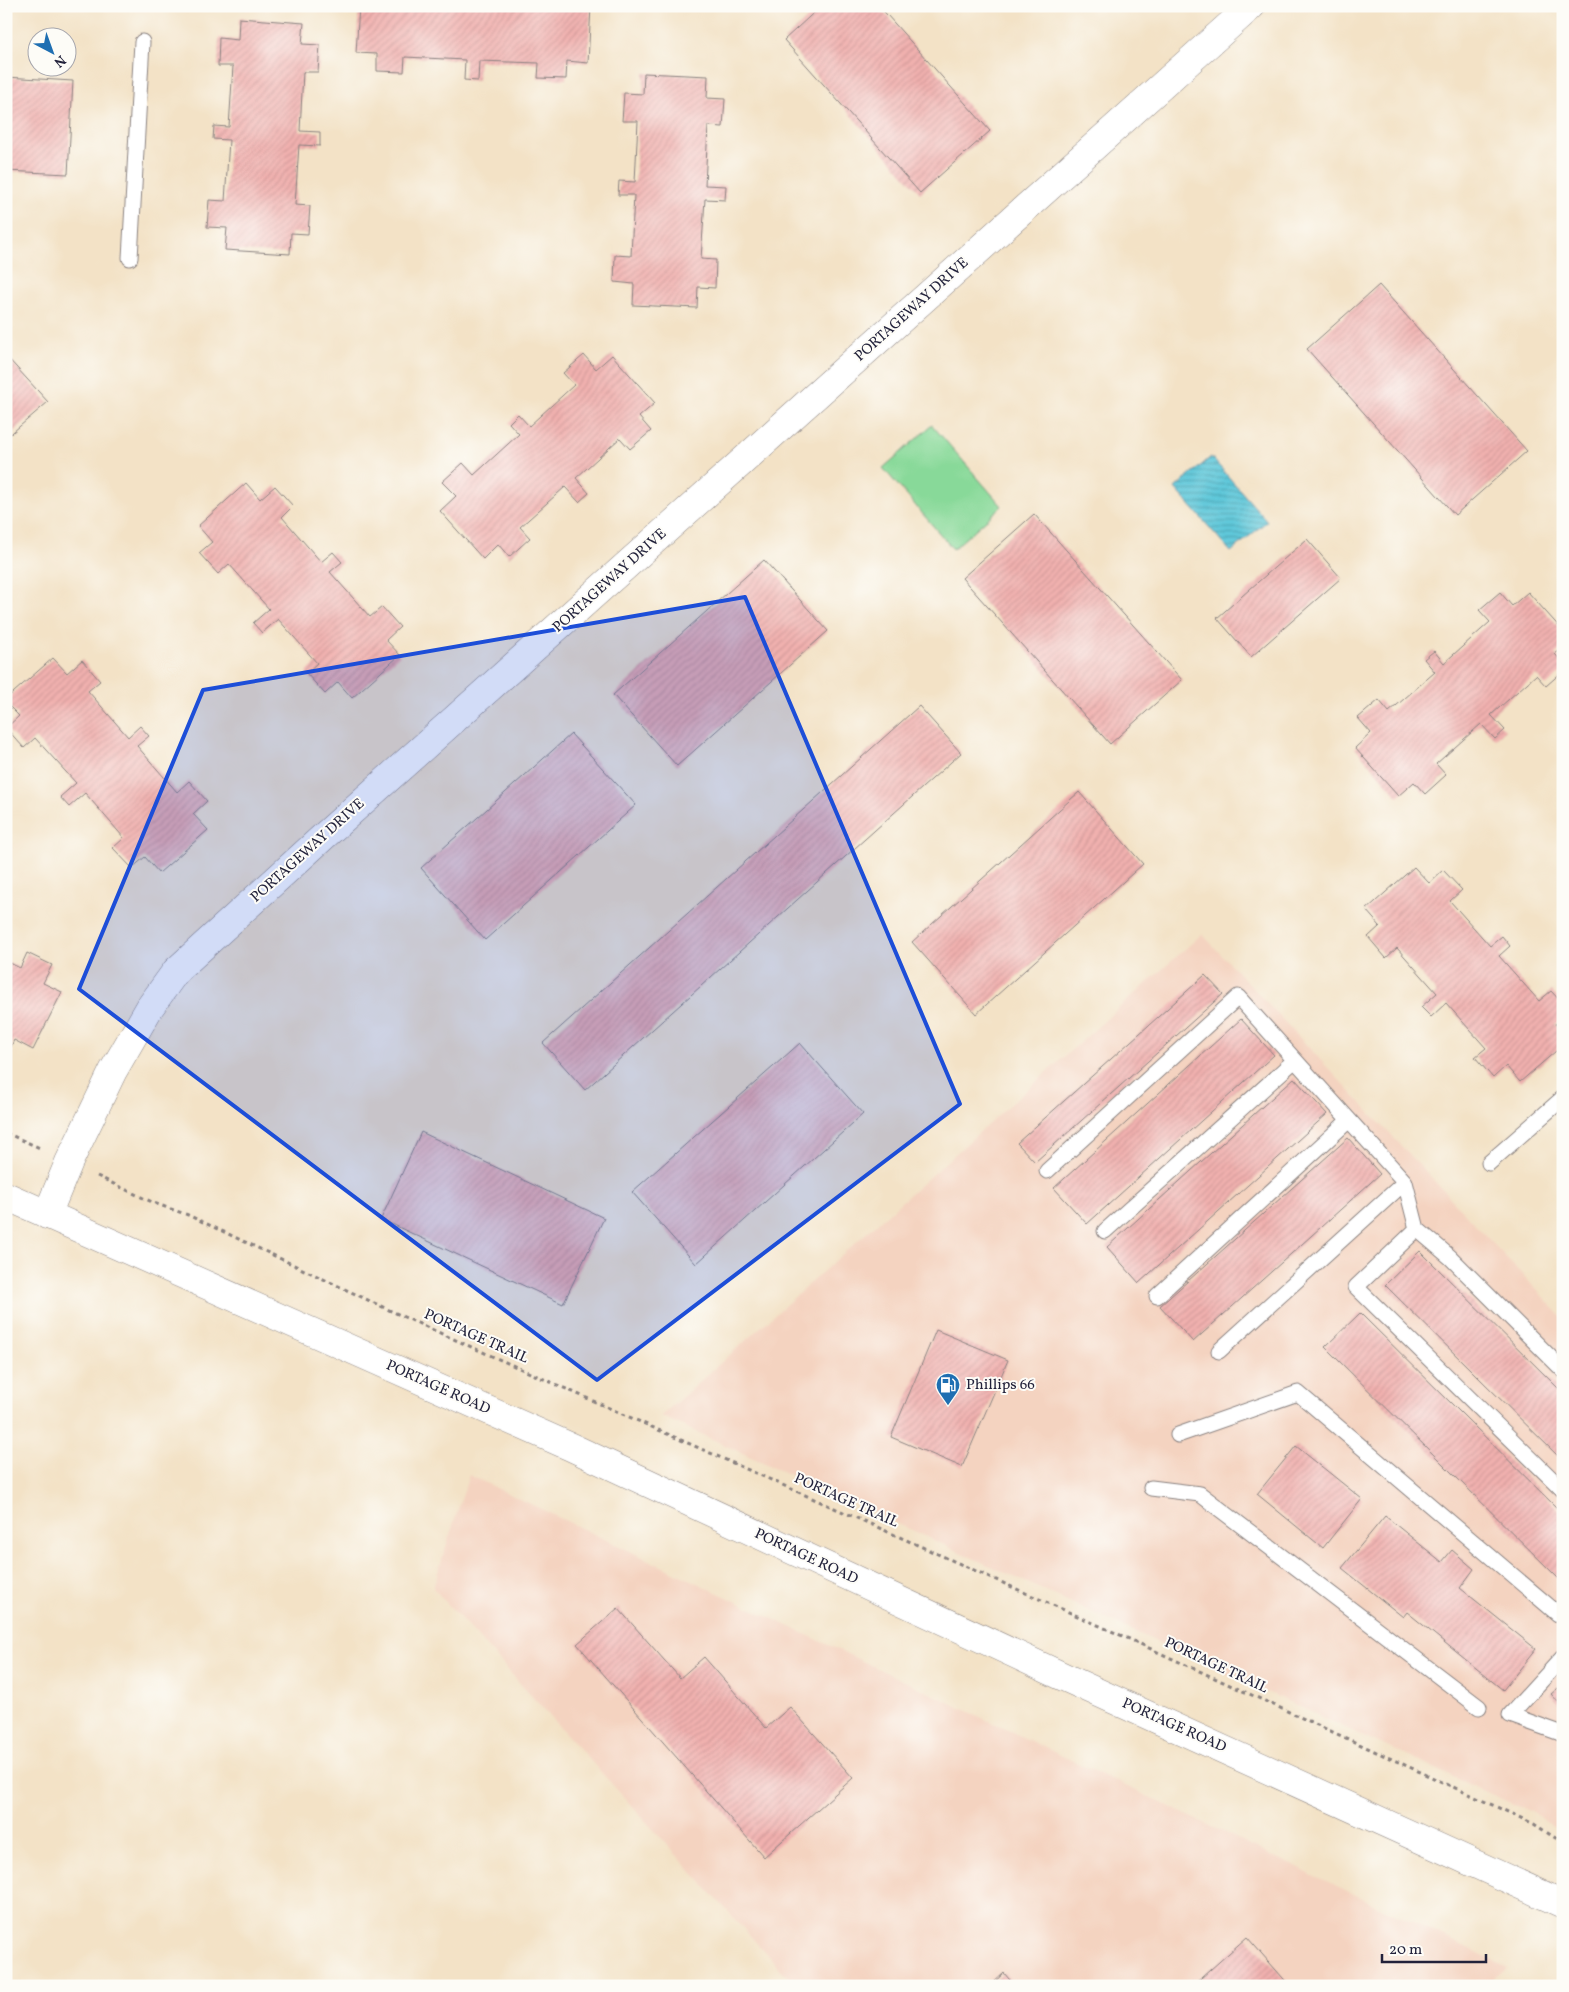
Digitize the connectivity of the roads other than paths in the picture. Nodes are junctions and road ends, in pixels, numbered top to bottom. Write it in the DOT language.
graph roads {
  1 [pos="1251,6"];
  2 [pos="142,42"];
  3 [pos="130,258"];
  4 [pos="1295,1060"];
  5 [pos="1563,1098"];
  6 [pos="1349,1120"];
  7 [pos="1489,1163"];
  8 [pos="1047,1170"];
  9 [pos="1405,1182"];
  10 [pos="6,1196"];
  11 [pos="47,1216"];
  12 [pos="1417,1229"];
  13 [pos="1105,1231"];
  14 [pos="1158,1296"];
  15 [pos="1219,1351"];
  16 [pos="1563,1370"];
  17 [pos="1178,1435"];
  18 [pos="1151,1488"];
  19 [pos="1563,1490"];
  20 [pos="1563,1615"];
  21 [pos="1563,1657"];
  22 [pos="1479,1707"];
  23 [pos="1563,1734"];
  24 [pos="1563,1904"];
  1 -- 11 [label="street, PORTAGEWAY DRIVE"];
  2 -- 3 [label="lane"];
  4 -- 6 [label="lane"];
  4 -- 8 [label="lane"];
  4 -- 13 [label="lane"];
  5 -- 7 [label="lane"];
  6 -- 9 [label="lane"];
  6 -- 14 [label="lane"];
  9 -- 12 [label="lane"];
  9 -- 15 [label="lane"];
  10 -- 11 [label="street, PORTAGE ROAD"];
  11 -- 24 [label="street, PORTAGE ROAD"];
  12 -- 16 [label="lane"];
  12 -- 19 [label="lane"];
  17 -- 20 [label="lane"];
  18 -- 22 [label="lane"];
  21 -- 23 [label="lane"];
}
